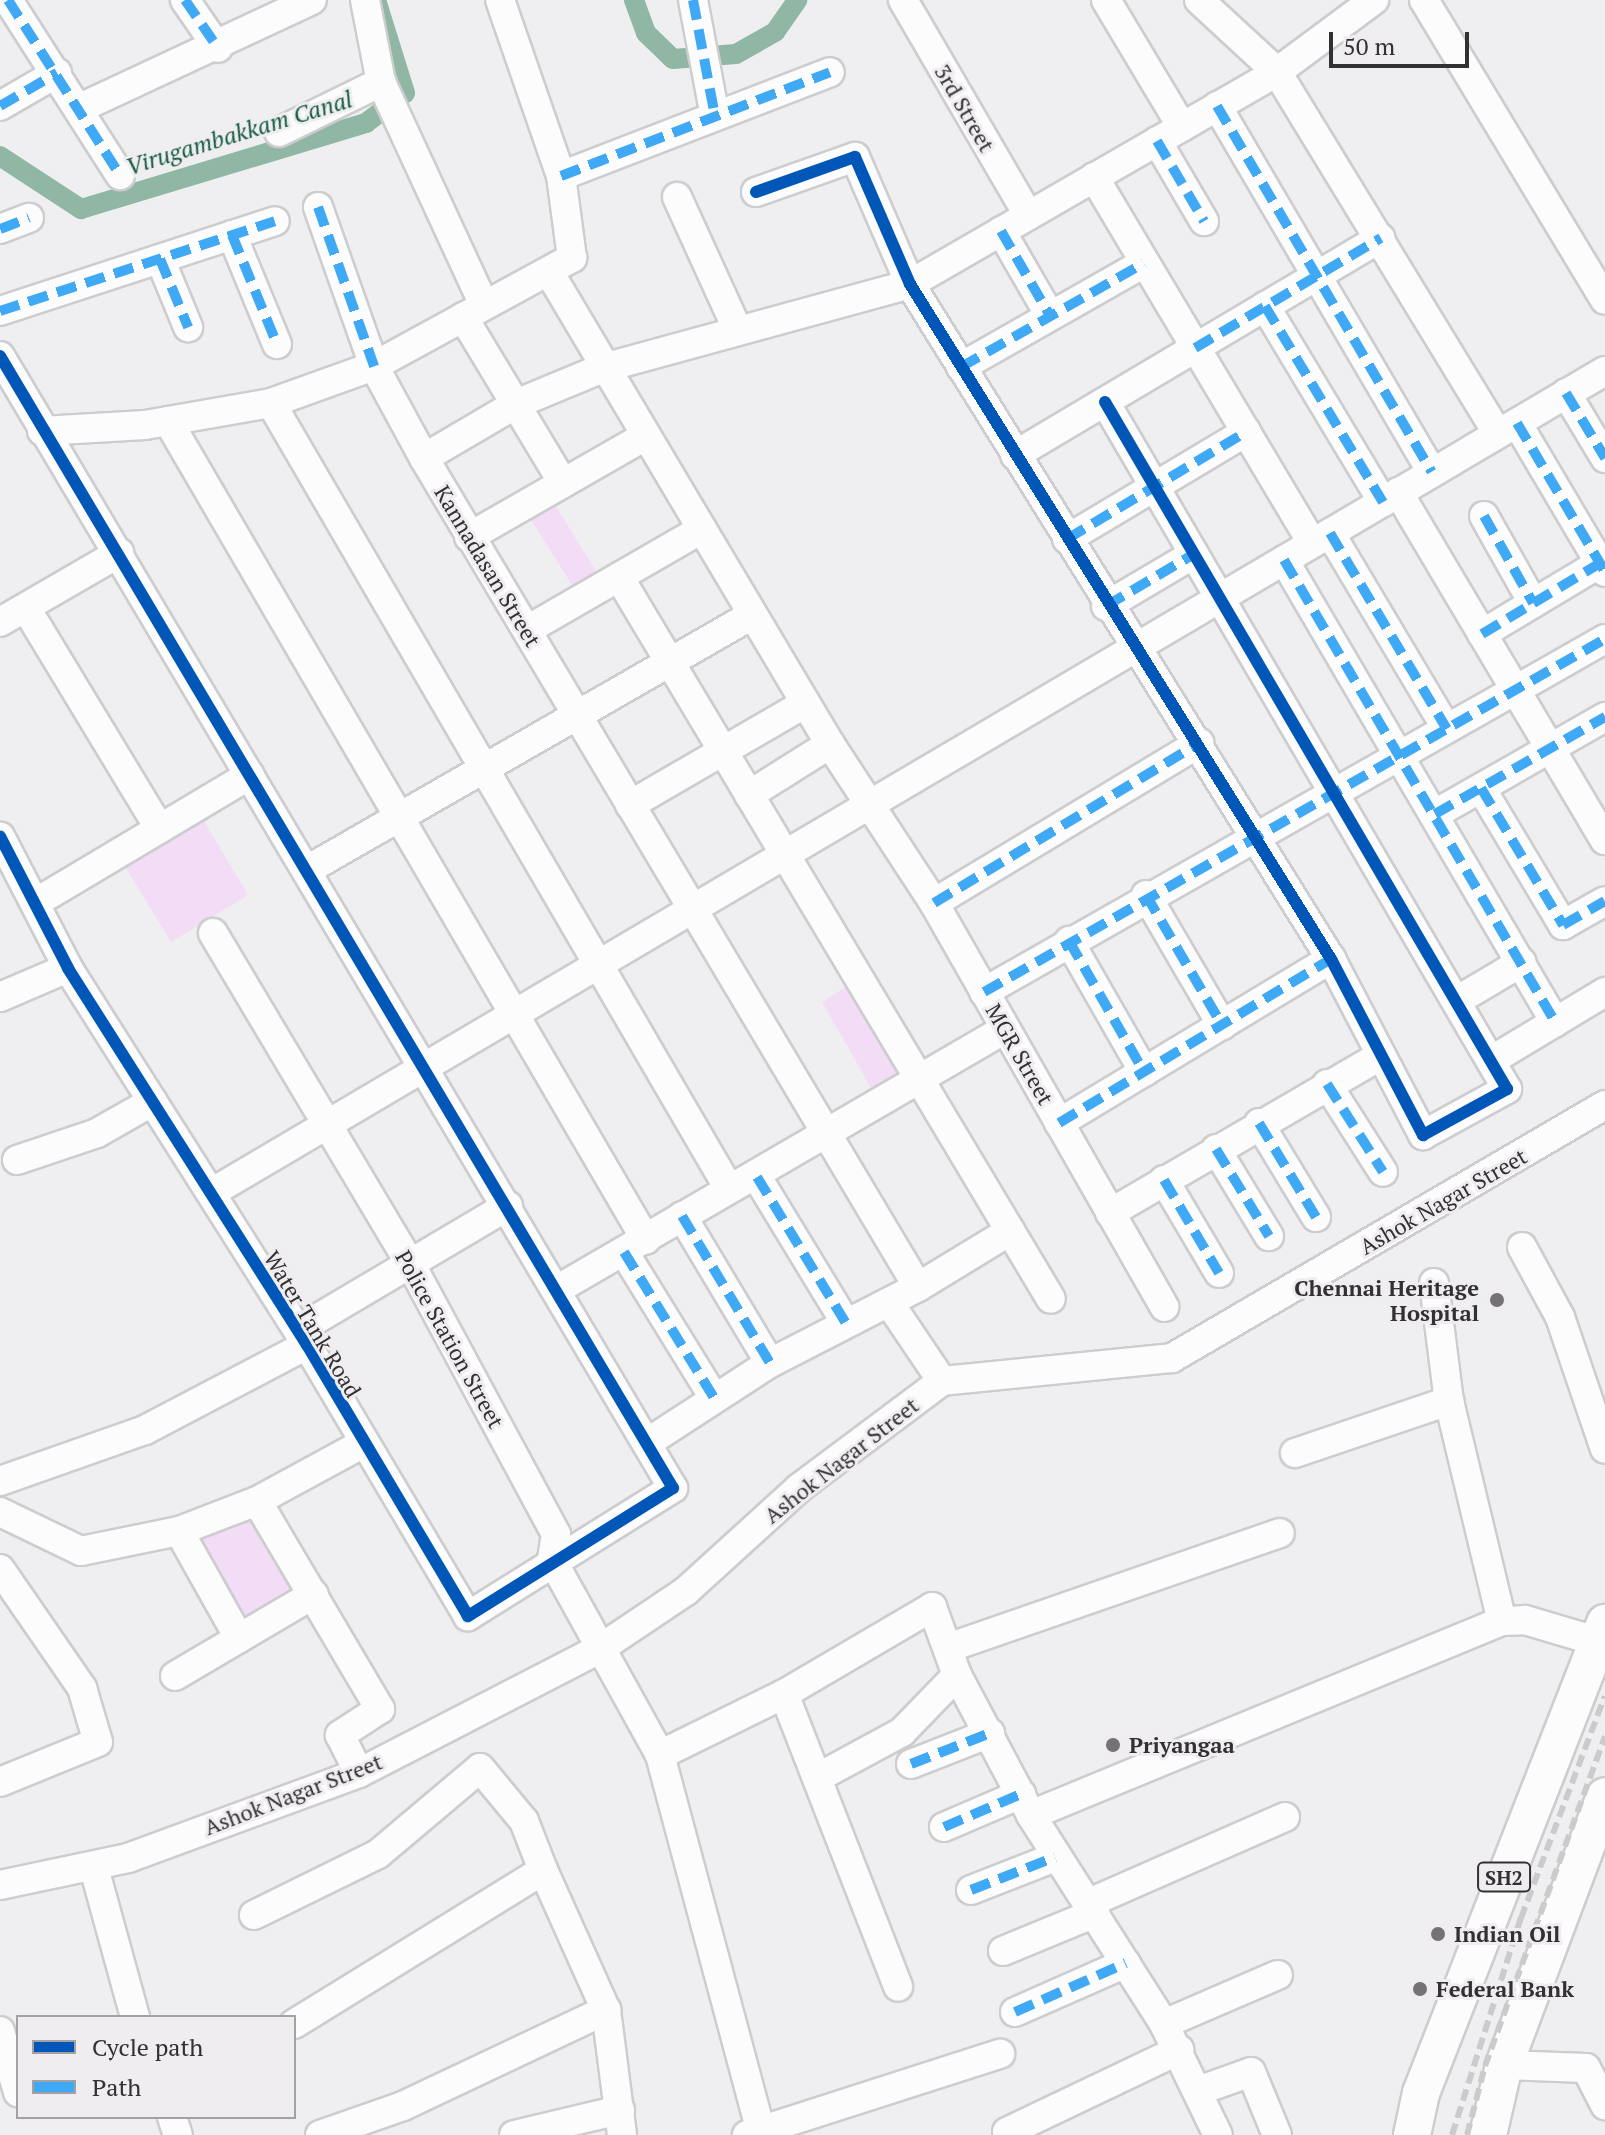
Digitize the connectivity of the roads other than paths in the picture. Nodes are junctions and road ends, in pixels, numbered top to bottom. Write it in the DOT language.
graph roads {
  1 [pos="8,0"];
  2 [pos="185,0"];
  3 [pos="312,0"];
  4 [pos="365,0"];
  5 [pos="500,0"];
  6 [pos="693,0"];
  7 [pos="903,0"];
  8 [pos="1106,0"];
  9 [pos="1199,0"];
  10 [pos="1374,0"];
  11 [pos="1424,0"];
  12 [pos="218,48"];
  13 [pos="830,72"];
  14 [pos="1277,72"];
  15 [pos="57,73"];
  16 [pos="381,82"];
  17 [pos="0,106"];
  18 [pos="1217,106"];
  19 [pos="78,109"];
  20 [pos="715,116"];
  21 [pos="1182,127"];
  22 [pos="279,132"];
  23 [pos="1157,141"];
  24 [pos="120,175"];
  25 [pos="561,176"];
  26 [pos="1094,177"];
  27 [pos="756,192"];
  28 [pos="677,197"];
  29 [pos="318,207"];
  30 [pos="1028,215"];
  31 [pos="29,218"];
  32 [pos="275,221"];
  33 [pos="1204,221"];
  34 [pos="0,229"];
  35 [pos="1001,231"];
  36 [pos="232,235"];
  37 [pos="1381,238"];
  38 [pos="160,259"];
  39 [pos="1144,263"];
  40 [pos="549,272"];
  41 [pos="1317,275"];
  42 [pos="910,284"];
  43 [pos="1605,300"];
  44 [pos="1265,306"];
  45 [pos="473,310"];
  46 [pos="0,311"];
  47 [pos="1050,316"];
  48 [pos="188,327"];
  49 [pos="738,331"];
  50 [pos="277,344"];
  51 [pos="1195,348"];
  52 [pos="0,356"];
  53 [pos="374,366"];
  54 [pos="961,367"];
  55 [pos="603,368"];
  56 [pos="1605,371"];
  57 [pos="1566,393"];
  58 [pos="1105,402"];
  59 [pos="271,403"];
  60 [pos="516,404"];
  61 [pos="168,421"];
  62 [pos="1507,428"];
  63 [pos="42,431"];
  64 [pos="1246,432"];
  65 [pos="645,436"];
  66 [pos="1015,455"];
  67 [pos="424,458"];
  68 [pos="1605,458"];
  69 [pos="1432,472"];
  70 [pos="563,483"];
  71 [pos="1155,487"];
  72 [pos="1390,497"];
  73 [pos="1484,516"];
  74 [pos="702,529"];
  75 [pos="469,537"];
  76 [pos="1321,538"];
  77 [pos="1067,539"];
  78 [pos="119,553"];
  79 [pos="1194,554"];
  80 [pos="1284,560"];
  81 [pos="1602,568"];
  82 [pos="619,577"];
  83 [pos="1219,598"];
  84 [pos="1533,603"];
  85 [pos="1106,606"];
  86 [pos="26,608"];
  87 [pos="752,615"];
  88 [pos="0,622"];
  89 [pos="527,630"];
  90 [pos="1482,634"];
  91 [pos="1605,639"];
  92 [pos="1132,650"];
  93 [pos="672,664"];
  94 [pos="1515,690"];
  95 [pos="806,703"];
  96 [pos="579,716"];
  97 [pos="1605,717"];
  98 [pos="1447,729"];
  99 [pos="1199,743"];
  100 [pos="830,744"];
  101 [pos="1550,748"];
  102 [pos="722,750"];
  103 [pos="1401,755"];
  104 [pos="485,765"];
  105 [pos="250,775"];
  106 [pos="1481,788"];
  107 [pos="1335,794"];
  108 [pos="749,795"];
  109 [pos="630,805"];
  110 [pos="869,805"];
  111 [pos="1435,814"];
  112 [pos="396,817"];
  113 [pos="160,829"];
  114 [pos="0,836"];
  115 [pos="1605,840"];
  116 [pos="1254,842"];
  117 [pos="784,855"];
  118 [pos="307,870"];
  119 [pos="1146,895"];
  120 [pos="1605,901"];
  121 [pos="35,903"];
  122 [pos="934,903"];
  123 [pos="693,909"];
  124 [pos="213,933"];
  125 [pos="1069,941"];
  126 [pos="1331,959"];
  127 [pos="1522,962"];
  128 [pos="599,963"];
  129 [pos="68,968"];
  130 [pos="984,992"];
  131 [pos="1605,992"];
  132 [pos="0,997"];
  133 [pos="1458,1000"];
  134 [pos="510,1016"];
  135 [pos="1555,1022"];
  136 [pos="1222,1025"];
  137 [pos="1005,1029"];
  138 [pos="1378,1057"];
  139 [pos="1492,1060"];
  140 [pos="424,1067"];
  141 [pos="1144,1072"];
  142 [pos="920,1079"];
  143 [pos="1327,1084"];
  144 [pos="153,1101"];
  145 [pos="1605,1105"];
  146 [pos="1059,1123"];
  147 [pos="1259,1123"];
  148 [pos="325,1126"];
  149 [pos="826,1133"];
  150 [pos="1216,1149"];
  151 [pos="17,1160"];
  152 [pos="1383,1172"];
  153 [pos="757,1177"];
  154 [pos="1164,1180"];
  155 [pos="728,1187"];
  156 [pos="211,1193"];
  157 [pos="508,1206"];
  158 [pos="1110,1213"];
  159 [pos="682,1216"];
  160 [pos="1316,1217"];
  161 [pos="1010,1231"];
  162 [pos="1269,1236"];
  163 [pos="635,1246"];
  164 [pos="1522,1247"];
  165 [pos="410,1263"];
  166 [pos="1219,1273"];
  167 [pos="1434,1283"];
  168 [pos="918,1287"];
  169 [pos="558,1289"];
  170 [pos="1051,1299"];
  171 [pos="890,1304"];
  172 [pos="1164,1307"];
  173 [pos="845,1322"];
  174 [pos="302,1337"];
  175 [pos="770,1363"];
  176 [pos="942,1381"];
  177 [pos="714,1398"];
  178 [pos="1449,1401"];
  179 [pos="650,1441"];
  180 [pos="360,1445"];
  181 [pos="1605,1449"];
  182 [pos="1295,1453"];
  183 [pos="0,1481"];
  184 [pos="257,1501"];
  185 [pos="0,1512"];
  186 [pos="179,1531"];
  187 [pos="1280,1533"];
  188 [pos="552,1560"];
  189 [pos="0,1569"];
  190 [pos="314,1594"];
  191 [pos="1502,1621"];
  192 [pos="1600,1632"];
  193 [pos="239,1638"];
  194 [pos="601,1648"];
  195 [pos="948,1648"];
  196 [pos="957,1675"];
  197 [pos="175,1676"];
  198 [pos="784,1694"];
  199 [pos="990,1733"];
  200 [pos="660,1755"];
  201 [pos="911,1764"];
  202 [pos="359,1773"];
  203 [pos="817,1778"];
  204 [pos="0,1782"];
  205 [pos="1605,1796"];
  206 [pos="1026,1804"];
  207 [pos="1285,1817"];
  208 [pos="944,1827"];
  209 [pos="1055,1857"];
  210 [pos="94,1868"];
  211 [pos="543,1870"];
  212 [pos="0,1885"];
  213 [pos="971,1890"];
  214 [pos="1092,1908"];
  215 [pos="254,1915"];
  216 [pos="1003,1951"];
  217 [pos="1126,1963"];
  218 [pos="1278,1975"];
  219 [pos="898,1987"];
  220 [pos="606,2010"];
  221 [pos="1015,2012"];
  222 [pos="134,2015"];
  223 [pos="296,2023"];
  224 [pos="1164,2024"];
  225 [pos="0,2031"];
  226 [pos="1179,2050"];
  227 [pos="1000,2054"];
  228 [pos="1504,2065"];
  229 [pos="16,2085"];
  230 [pos="1198,2091"];
  231 [pos="1605,2105"];
  232 [pos="621,2122"];
  233 [pos="1007,2132"];
  234 [pos="757,2133"];
  235 [pos="320,2135"];
  236 [pos="514,2135"];
  237 [pos="1218,2135"];
  238 [pos="1277,2135"];
  239 [pos="1412,2135"];
  240 [pos="1488,2135"];
  1 -- 15 [label="street"];
  2 -- 12 [label="street"];
  3 -- 12 [label="street"];
  4 -- 16 [label="street"];
  5 -- 25 [label="street"];
  6 -- 20 [label="street"];
  7 -- 30 [label="street, 3rd Street"];
  8 -- 21 [label="street"];
  9 -- 14 [label="street"];
  10 -- 14 [label="street"];
  11 -- 43 [label="street"];
  12 -- 19 [label="street"];
  13 -- 20 [label="street"];
  14 -- 18 [label="street"];
  14 -- 37 [label="street"];
  15 -- 17 [label="street"];
  15 -- 19 [label="street"];
  16 -- 22 [label="street"];
  16 -- 45 [label="street"];
  18 -- 21 [label="street"];
  18 -- 41 [label="street"];
  19 -- 24 [label="street"];
  20 -- 25 [label="street"];
  21 -- 23 [label="street"];
  23 -- 26 [label="street"];
  23 -- 33 [label="street"];
  25 -- 40 [label="street"];
  26 -- 30 [label="street"];
  26 -- 39 [label="street"];
  27 -- 42 [label="street"];
  28 -- 49 [label="street"];
  29 -- 53 [label="street, Kannadasan Street"];
  30 -- 35 [label="street"];
  31 -- 34 [label="street"];
  32 -- 36 [label="street"];
  35 -- 42 [label="street"];
  35 -- 47 [label="street"];
  36 -- 38 [label="street"];
  36 -- 50 [label="street"];
  37 -- 41 [label="street"];
  37 -- 62 [label="street"];
  38 -- 46 [label="street"];
  38 -- 48 [label="street"];
  39 -- 47 [label="street"];
  39 -- 51 [label="street"];
  40 -- 45 [label="street"];
  40 -- 55 [label="street, MGR Street"];
  41 -- 44 [label="street"];
  41 -- 69 [label="street"];
  42 -- 49 [label="street"];
  42 -- 54 [label="street"];
  44 -- 51 [label="street"];
  44 -- 72 [label="street"];
  45 -- 53 [label="street"];
  45 -- 60 [label="street"];
  47 -- 54 [label="street"];
  49 -- 55 [label="street"];
  51 -- 58 [label="street"];
  51 -- 64 [label="street"];
  52 -- 63 [label="street"];
  53 -- 59 [label="street"];
  53 -- 67 [label="street, Kannadasan Street"];
  54 -- 66 [label="street"];
  55 -- 60 [label="street"];
  55 -- 65 [label="street, MGR Street"];
  56 -- 57 [label="street"];
  57 -- 62 [label="street"];
  57 -- 68 [label="street"];
  58 -- 66 [label="street"];
  58 -- 71 [label="street"];
  59 -- 61 [label="street"];
  59 -- 104 [label="street"];
  60 -- 67 [label="street"];
  60 -- 70 [label="street"];
  61 -- 63 [label="street"];
  61 -- 112 [label="street"];
  62 -- 69 [label="street"];
  62 -- 81 [label="street"];
  63 -- 78 [label="street"];
  64 -- 71 [label="street"];
  64 -- 76 [label="street"];
  65 -- 70 [label="street"];
  65 -- 74 [label="street, MGR Street"];
  66 -- 77 [label="street"];
  67 -- 75 [label="street, Kannadasan Street"];
  69 -- 72 [label="street"];
  70 -- 75 [label="street"];
  71 -- 77 [label="street"];
  71 -- 79 [label="street"];
  72 -- 76 [label="street"];
  72 -- 90 [label="street"];
  73 -- 84 [label="street"];
  74 -- 82 [label="street"];
  74 -- 87 [label="street, MGR Street"];
  75 -- 89 [label="street, Kannadasan Street"];
  76 -- 80 [label="street"];
  76 -- 98 [label="street"];
  77 -- 85 [label="street"];
  78 -- 86 [label="street"];
  78 -- 105 [label="street"];
  79 -- 83 [label="street"];
  79 -- 85 [label="street"];
  80 -- 83 [label="street"];
  80 -- 103 [label="street"];
  81 -- 84 [label="street"];
  82 -- 89 [label="street"];
  82 -- 93 [label="street"];
  83 -- 92 [label="street"];
  83 -- 107 [label="street"];
  84 -- 90 [label="street"];
  85 -- 92 [label="street"];
  86 -- 88 [label="street"];
  86 -- 113 [label="street"];
  87 -- 93 [label="street"];
  87 -- 95 [label="street, MGR Street"];
  89 -- 96 [label="street, Kannadasan Street"];
  90 -- 94 [label="street"];
  91 -- 94 [label="street"];
  92 -- 99 [label="street"];
  92 -- 110 [label="street"];
  93 -- 96 [label="street"];
  93 -- 102 [label="street"];
  94 -- 98 [label="street"];
  94 -- 101 [label="street"];
  95 -- 100 [label="street, MGR Street"];
  95 -- 102 [label="street"];
  96 -- 104 [label="street"];
  96 -- 109 [label="street, Kannadasan Street"];
  97 -- 101 [label="street"];
  98 -- 103 [label="street"];
  99 -- 116 [label="street"];
  99 -- 122 [label="street"];
  100 -- 108 [label="street"];
  100 -- 110 [label="street, MGR Street"];
  101 -- 106 [label="street"];
  101 -- 115 [label="street"];
  102 -- 108 [label="street"];
  102 -- 109 [label="street"];
  103 -- 107 [label="street"];
  103 -- 111 [label="street"];
  104 -- 112 [label="street"];
  104 -- 128 [label="street"];
  105 -- 113 [label="street"];
  105 -- 118 [label="street"];
  106 -- 111 [label="street"];
  106 -- 120 [label="street"];
  107 -- 116 [label="street"];
  107 -- 133 [label="street"];
  108 -- 117 [label="street"];
  109 -- 123 [label="street, Kannadasan Street"];
  110 -- 117 [label="street"];
  110 -- 122 [label="street, MGR Street"];
  111 -- 127 [label="street"];
  112 -- 118 [label="street"];
  112 -- 134 [label="street"];
  113 -- 121 [label="street"];
  114 -- 121 [label="street, Water Tank Road"];
  116 -- 119 [label="street"];
  116 -- 126 [label="street"];
  117 -- 123 [label="street"];
  117 -- 142 [label="street"];
  118 -- 140 [label="street"];
  119 -- 125 [label="street"];
  119 -- 136 [label="street"];
  121 -- 129 [label="street, Water Tank Road"];
  122 -- 130 [label="street, MGR Street"];
  123 -- 128 [label="street"];
  123 -- 149 [label="street, Kannadasan Street"];
  124 -- 148 [label="street, Police Station Street"];
  125 -- 130 [label="street"];
  125 -- 141 [label="street"];
  126 -- 136 [label="street"];
  126 -- 138 [label="street"];
  127 -- 133 [label="street"];
  127 -- 135 [label="street"];
  128 -- 134 [label="street"];
  128 -- 155 [label="street"];
  129 -- 132 [label="street"];
  129 -- 144 [label="street, Water Tank Road"];
  130 -- 137 [label="street, MGR Street"];
  131 -- 135 [label="street"];
  133 -- 139 [label="street"];
  134 -- 140 [label="street"];
  134 -- 163 [label="street"];
  135 -- 139 [label="street"];
  136 -- 141 [label="street"];
  137 -- 142 [label="street"];
  137 -- 146 [label="street, MGR Street"];
  138 -- 139 [label="street"];
  138 -- 143 [label="street"];
  140 -- 148 [label="street"];
  140 -- 157 [label="street"];
  141 -- 146 [label="street"];
  142 -- 149 [label="street"];
  142 -- 161 [label="street"];
  143 -- 147 [label="street"];
  143 -- 152 [label="street"];
  144 -- 151 [label="street"];
  144 -- 156 [label="street, Water Tank Road"];
  145 -- 176 [label="street, Ashok Nagar Street"];
  146 -- 158 [label="street, MGR Street"];
  147 -- 150 [label="street"];
  147 -- 160 [label="street"];
  148 -- 156 [label="street"];
  148 -- 165 [label="street, Police Station Street"];
  149 -- 153 [label="street"];
  149 -- 168 [label="street, Kannadasan Street"];
  150 -- 154 [label="street"];
  150 -- 162 [label="street"];
  153 -- 155 [label="street"];
  153 -- 173 [label="street"];
  154 -- 158 [label="street"];
  154 -- 166 [label="street"];
  155 -- 159 [label="street"];
  156 -- 174 [label="street, Water Tank Road"];
  157 -- 165 [label="street"];
  157 -- 169 [label="street"];
  158 -- 172 [label="street, MGR Street"];
  159 -- 163 [label="street"];
  159 -- 175 [label="street"];
  161 -- 168 [label="street"];
  161 -- 170 [label="street"];
  163 -- 169 [label="street"];
  163 -- 177 [label="street"];
  164 -- 181 [label="street"];
  165 -- 174 [label="street"];
  165 -- 188 [label="street, Police Station Street"];
  167 -- 178 [label="street"];
  168 -- 171 [label="street"];
  169 -- 179 [label="street"];
  171 -- 173 [label="street"];
  171 -- 176 [label="street"];
  173 -- 175 [label="street"];
  174 -- 180 [label="street, Water Tank Road"];
  174 -- 183 [label="street"];
  175 -- 177 [label="street"];
  176 -- 194 [label="street, Ashok Nagar Street"];
  177 -- 179 [label="street"];
  178 -- 182 [label="street"];
  178 -- 191 [label="street"];
  179 -- 188 [label="street"];
  180 -- 184 [label="street"];
  180 -- 188 [label="street, Water Tank Road"];
  184 -- 186 [label="street"];
  184 -- 190 [label="street"];
  185 -- 186 [label="street"];
  186 -- 193 [label="street"];
  187 -- 195 [label="street"];
  188 -- 194 [label="street"];
  189 -- 204 [label="street"];
  190 -- 193 [label="street"];
  190 -- 202 [label="street"];
  191 -- 192 [label="street"];
  191 -- 206 [label="street"];
  192 -- 239 [label="main road, SH2"];
  193 -- 197 [label="street"];
  194 -- 200 [label="street"];
  194 -- 202 [label="street, Ashok Nagar Street"];
  195 -- 196 [label="street"];
  195 -- 198 [label="street"];
  196 -- 199 [label="street"];
  196 -- 203 [label="street"];
  198 -- 200 [label="street"];
  198 -- 203 [label="street"];
  199 -- 201 [label="street"];
  199 -- 206 [label="street"];
  200 -- 234 [label="street"];
  202 -- 210 [label="street, Ashok Nagar Street"];
  203 -- 219 [label="street"];
  205 -- 228 [label="main road"];
  206 -- 208 [label="street"];
  206 -- 209 [label="street"];
  207 -- 214 [label="street"];
  209 -- 213 [label="street"];
  209 -- 214 [label="street"];
  210 -- 212 [label="street, Ashok Nagar Street"];
  210 -- 222 [label="street"];
  211 -- 215 [label="street"];
  211 -- 220 [label="street"];
  211 -- 223 [label="street"];
  214 -- 216 [label="street"];
  214 -- 217 [label="street"];
  217 -- 221 [label="street"];
  217 -- 224 [label="street"];
  218 -- 224 [label="street"];
  220 -- 232 [label="street"];
  220 -- 235 [label="street"];
  224 -- 226 [label="street"];
  225 -- 229 [label="street"];
  226 -- 230 [label="street"];
  226 -- 233 [label="street"];
  227 -- 234 [label="street"];
  228 -- 231 [label="street"];
  228 -- 240 [label="main road"];
  230 -- 237 [label="street"];
  230 -- 238 [label="street"];
  232 -- 236 [label="street"];
}
